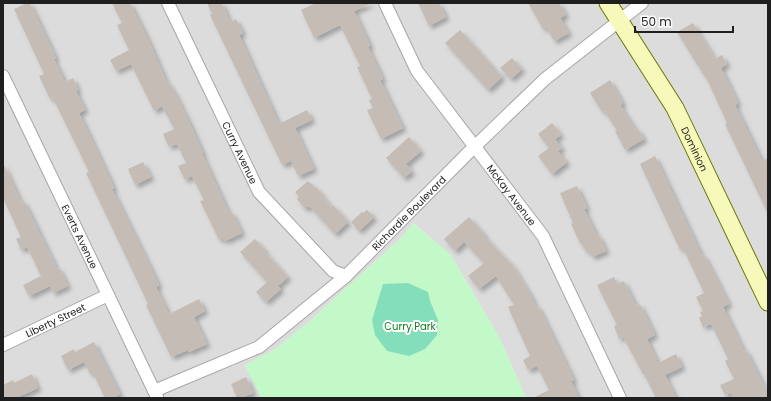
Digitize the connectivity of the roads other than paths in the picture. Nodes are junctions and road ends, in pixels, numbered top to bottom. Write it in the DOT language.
graph roads {
  1 [pos="168,3"];
  2 [pos="385,3"];
  3 [pos="608,3"];
  4 [pos="642,3"];
  5 [pos="619,21"];
  6 [pos="3,76"];
  7 [pos="474,147"];
  8 [pos="346,276"];
  9 [pos="108,295"];
  10 [pos="768,302"];
  11 [pos="3,345"];
  12 [pos="155,394"];
  13 [pos="620,398"];
  1 -- 8 [label="street, Curry Avenue"];
  2 -- 7 [label="street, McKay Avenue"];
  3 -- 5 [label="street, Dominion"];
  4 -- 5 [label="street, Richardie Boulevard"];
  5 -- 7 [label="street, Richardie Boulevard"];
  5 -- 10 [label="street, Dominion"];
  6 -- 9 [label="street, Everts Avenue"];
  7 -- 8 [label="street, Richardie Boulevard"];
  7 -- 13 [label="street, McKay Avenue"];
  8 -- 12 [label="street, Richardie Boulevard"];
  9 -- 11 [label="street, Liberty Street"];
  9 -- 12 [label="street, Everts Avenue"];
}
